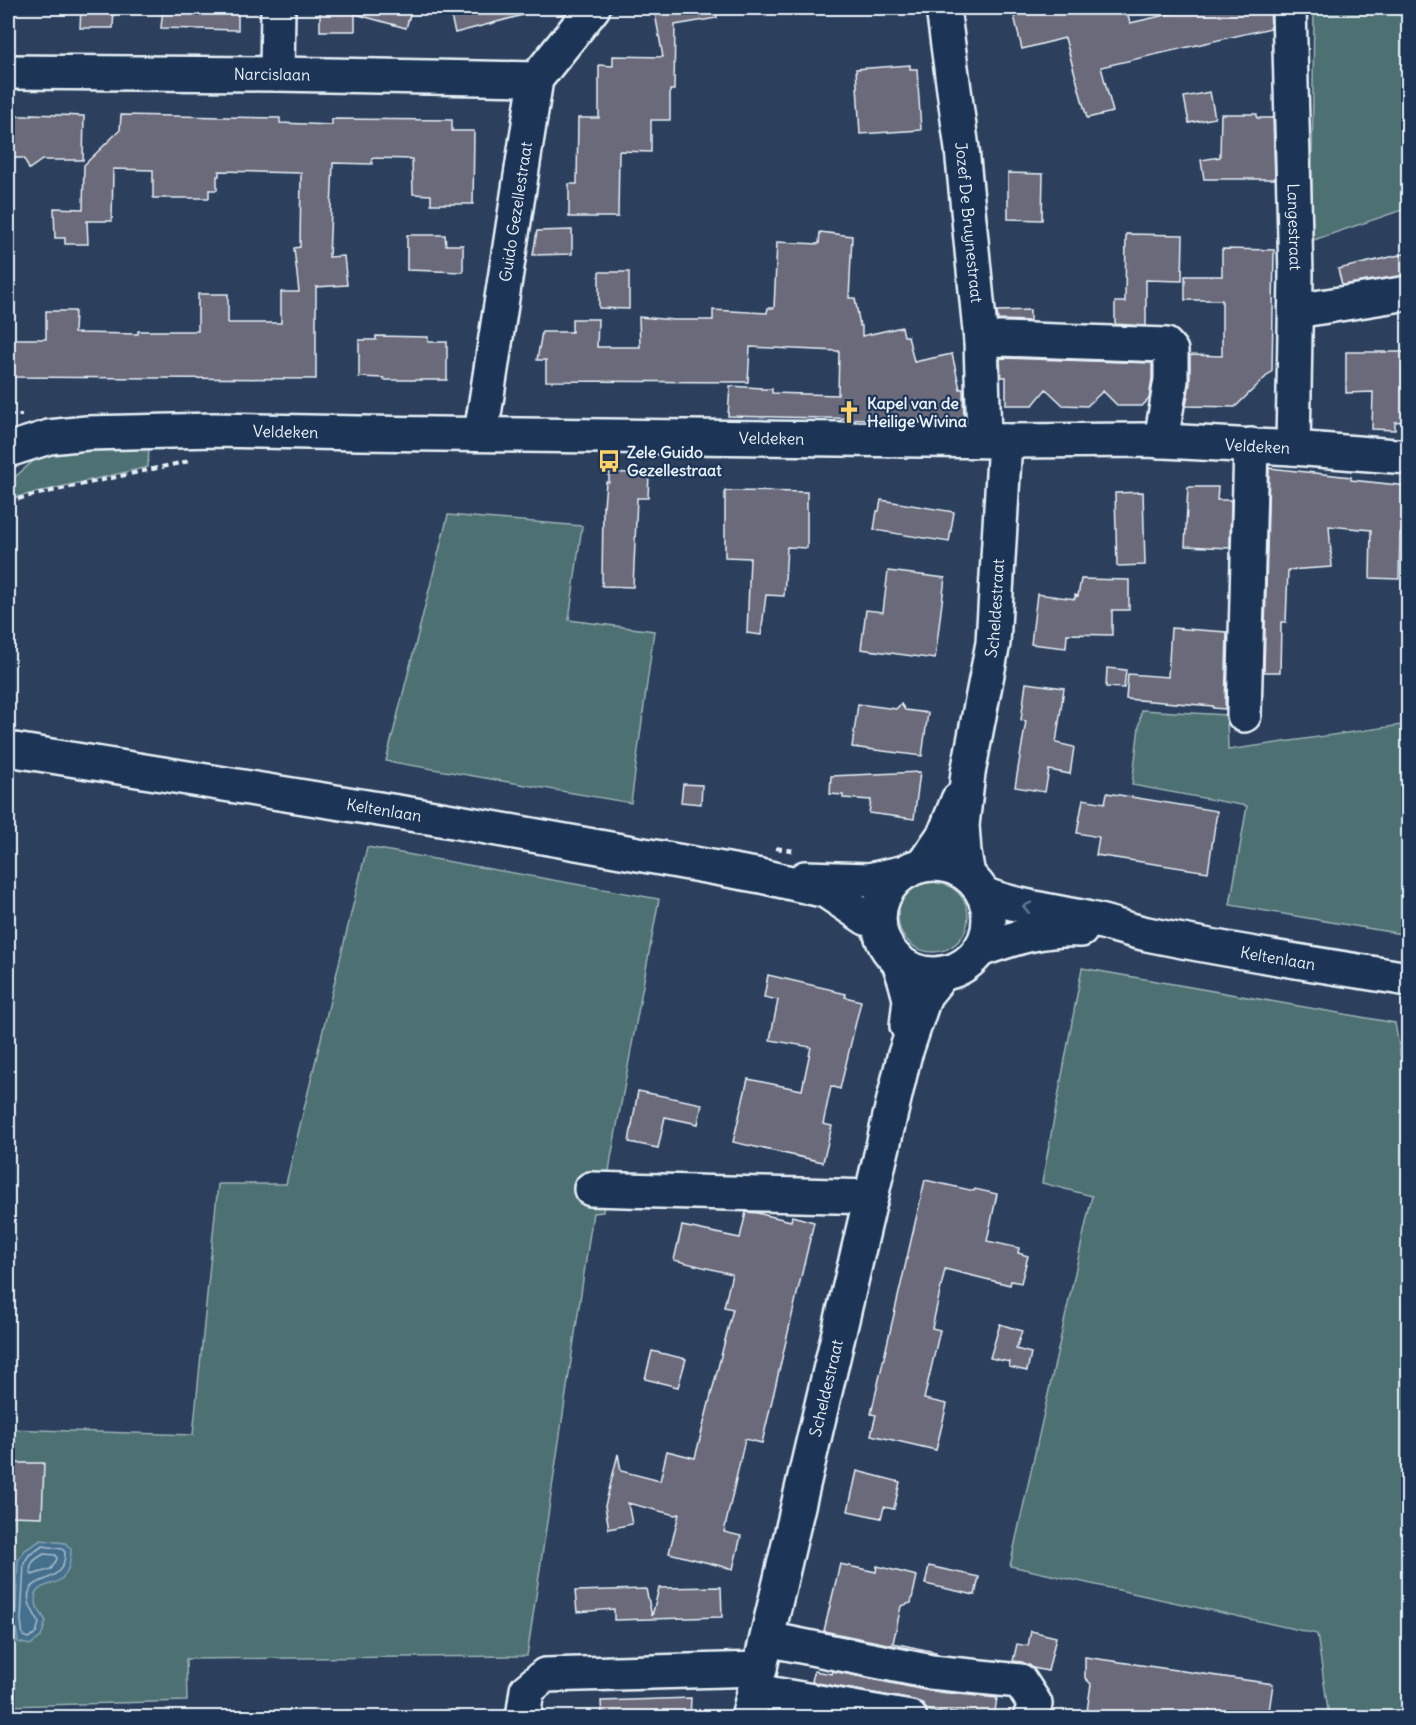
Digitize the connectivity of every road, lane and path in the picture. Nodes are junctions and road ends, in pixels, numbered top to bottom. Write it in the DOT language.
graph roads {
  1 [pos="278,8"];
  2 [pos="593,8"];
  3 [pos="943,8"];
  4 [pos="1289,8"];
  5 [pos="8,72"];
  6 [pos="277,74"];
  7 [pos="536,79"];
  8 [pos="1408,294"];
  9 [pos="1296,310"];
  10 [pos="981,341"];
  11 [pos="215,430"];
  12 [pos="481,434"];
  13 [pos="994,440"];
  14 [pos="1161,441"];
  15 [pos="1251,446"];
  16 [pos="1293,448"];
  17 [pos="15,452"];
  18 [pos="1408,457"];
  19 [pos="8,502"];
  20 [pos="1244,715"];
  21 [pos="8,749"];
  22 [pos="968,773"];
  23 [pos="914,869"];
  24 [pos="761,876"];
  25 [pos="975,884"];
  26 [pos="879,923"];
  27 [pos="1145,933"];
  28 [pos="980,950"];
  29 [pos="898,960"];
  30 [pos="943,973"];
  31 [pos="1408,979"];
  32 [pos="904,1058"];
  33 [pos="591,1189"];
  34 [pos="871,1197"];
  35 [pos="757,1679"];
  36 [pos="523,1718"];
  37 [pos="910,1718"];
  38 [pos="1030,1718"];
  1 -- 6 [label="street"];
  2 -- 7 [label="street, Guido Gezellestraat"];
  3 -- 10 [label="street, Jozef De Bruynestraat"];
  4 -- 9 [label="street, Langestraat"];
  5 -- 6 [label="street, Narcislaan"];
  6 -- 7 [label="street, Narcislaan"];
  7 -- 12 [label="street, Guido Gezellestraat"];
  8 -- 9 [label="street"];
  9 -- 16 [label="street, Langestraat"];
  10 -- 13 [label="street, Jozef De Bruynestraat"];
  10 -- 14 [label="street"];
  11 -- 12 [label="street, Veldeken"];
  11 -- 17 [label="street, Veldeken"];
  11 -- 19 [label="path"];
  12 -- 13 [label="street, Veldeken"];
  13 -- 14 [label="street, Veldeken"];
  13 -- 22 [label="street, Scheldestraat"];
  14 -- 15 [label="street, Veldeken"];
  15 -- 16 [label="street, Veldeken"];
  15 -- 20 [label="street"];
  16 -- 18 [label="street, Veldeken"];
  21 -- 24 [label="street, Keltenlaan"];
  22 -- 23 [label="street, Scheldestraat"];
  22 -- 25 [label="street, Scheldestraat"];
  23 -- 24 [label="street, Keltenlaan"];
  23 -- 25 [label="street, Keltenlaan"];
  23 -- 26 [label="street"];
  24 -- 26 [label="street, Keltenlaan"];
  27 -- 25 [label="street, Keltenlaan, one-way"];
  25 -- 28 [label="street"];
  26 -- 29 [label="street"];
  27 -- 28 [label="street, Keltenlaan"];
  27 -- 31 [label="street, Keltenlaan"];
  28 -- 30 [label="street, Keltenlaan"];
  29 -- 30 [label="street"];
  29 -- 32 [label="street, Scheldestraat"];
  30 -- 32 [label="street, Scheldestraat"];
  32 -- 34 [label="street, Scheldestraat"];
  33 -- 34 [label="street"];
  34 -- 35 [label="street, Scheldestraat"];
  35 -- 36 [label="street"];
  35 -- 37 [label="street"];
  35 -- 38 [label="street"];
}
